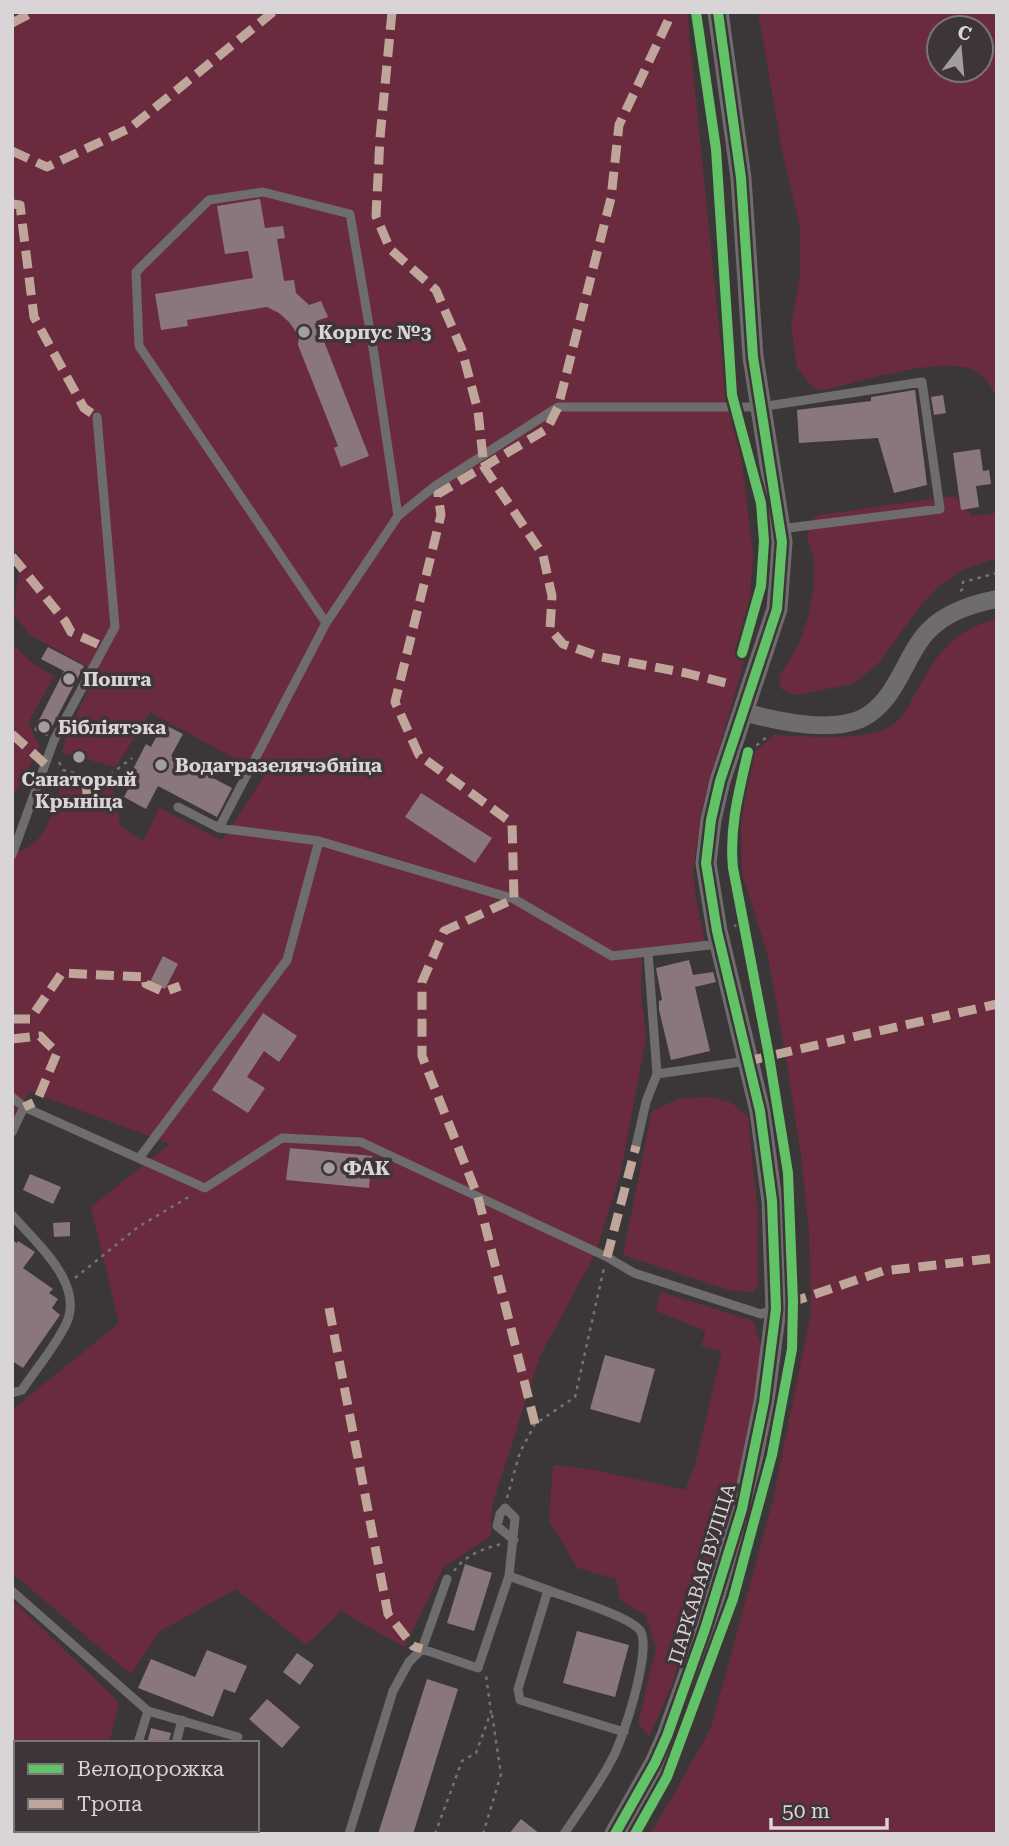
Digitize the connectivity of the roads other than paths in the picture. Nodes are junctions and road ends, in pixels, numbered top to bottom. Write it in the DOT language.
graph roads {
  1 [pos="718,12"];
  2 [pos="760,407"];
  3 [pos="97,417"];
  4 [pos="398,516"];
  5 [pos="780,529"];
  6 [pos="997,598"];
  7 [pos="326,623"];
  8 [pos="744,712"];
  9 [pos="178,807"];
  10 [pos="219,828"];
  11 [pos="319,842"];
  12 [pos="12,855"];
  13 [pos="721,943"];
  14 [pos="648,952"];
  15 [pos="748,1061"];
  16 [pos="657,1074"];
  17 [pos="12,1097"];
  18 [pos="23,1107"];
  19 [pos="12,1132"];
  20 [pos="636,1146"];
  21 [pos="140,1157"];
  22 [pos="12,1215"];
  23 [pos="776,1309"];
  24 [pos="12,1393"];
  25 [pos="514,1540"];
  26 [pos="509,1576"];
  27 [pos="447,1579"];
  28 [pos="12,1591"];
  29 [pos="548,1591"];
  30 [pos="422,1649"];
  31 [pos="148,1711"];
  32 [pos="182,1720"];
  33 [pos="624,1732"];
  34 [pos="238,1737"];
  35 [pos="139,1741"];
  36 [pos="177,1741"];
  37 [pos="349,1834"];
  38 [pos="564,1834"];
  39 [pos="615,1834"];
  1 -- 2 [label="street, ПАРКАВАЯ ВУЛІЦА"];
  2 -- 4 [label="lane"];
  2 -- 5 [label="street, ПАРКАВАЯ ВУЛІЦА"];
  2 -- 5 [label="lane"];
  3 -- 12 [label="lane"];
  4 -- 7 [label="lane"];
  4 -- 7 [label="lane"];
  5 -- 8 [label="street, ПАРКАВАЯ ВУЛІЦА"];
  6 -- 8 [label="street"];
  7 -- 10 [label="lane"];
  8 -- 13 [label="street, ПАРКАВАЯ ВУЛІЦА"];
  9 -- 10 [label="lane"];
  10 -- 11 [label="lane"];
  11 -- 14 [label="lane"];
  11 -- 21 [label="lane"];
  13 -- 14 [label="lane"];
  13 -- 15 [label="street, ПАРКАВАЯ ВУЛІЦА"];
  14 -- 16 [label="lane"];
  15 -- 16 [label="lane"];
  15 -- 23 [label="street, ПАРКАВАЯ ВУЛІЦА"];
  16 -- 20 [label="lane"];
  17 -- 18 [label="lane"];
  18 -- 19 [label="lane"];
  18 -- 21 [label="lane"];
  21 -- 23 [label="lane"];
  22 -- 24 [label="lane"];
  23 -- 39 [label="street, ПАРКАВАЯ ВУЛІЦА"];
  25 -- 25 [label="lane"];
  25 -- 26 [label="lane"];
  26 -- 29 [label="lane"];
  26 -- 30 [label="lane"];
  27 -- 30 [label="lane"];
  28 -- 31 [label="lane"];
  29 -- 33 [label="lane"];
  29 -- 33 [label="lane"];
  30 -- 37 [label="lane"];
  31 -- 32 [label="lane"];
  31 -- 35 [label="lane"];
  32 -- 34 [label="lane"];
  32 -- 36 [label="lane"];
  33 -- 38 [label="lane"];
}
